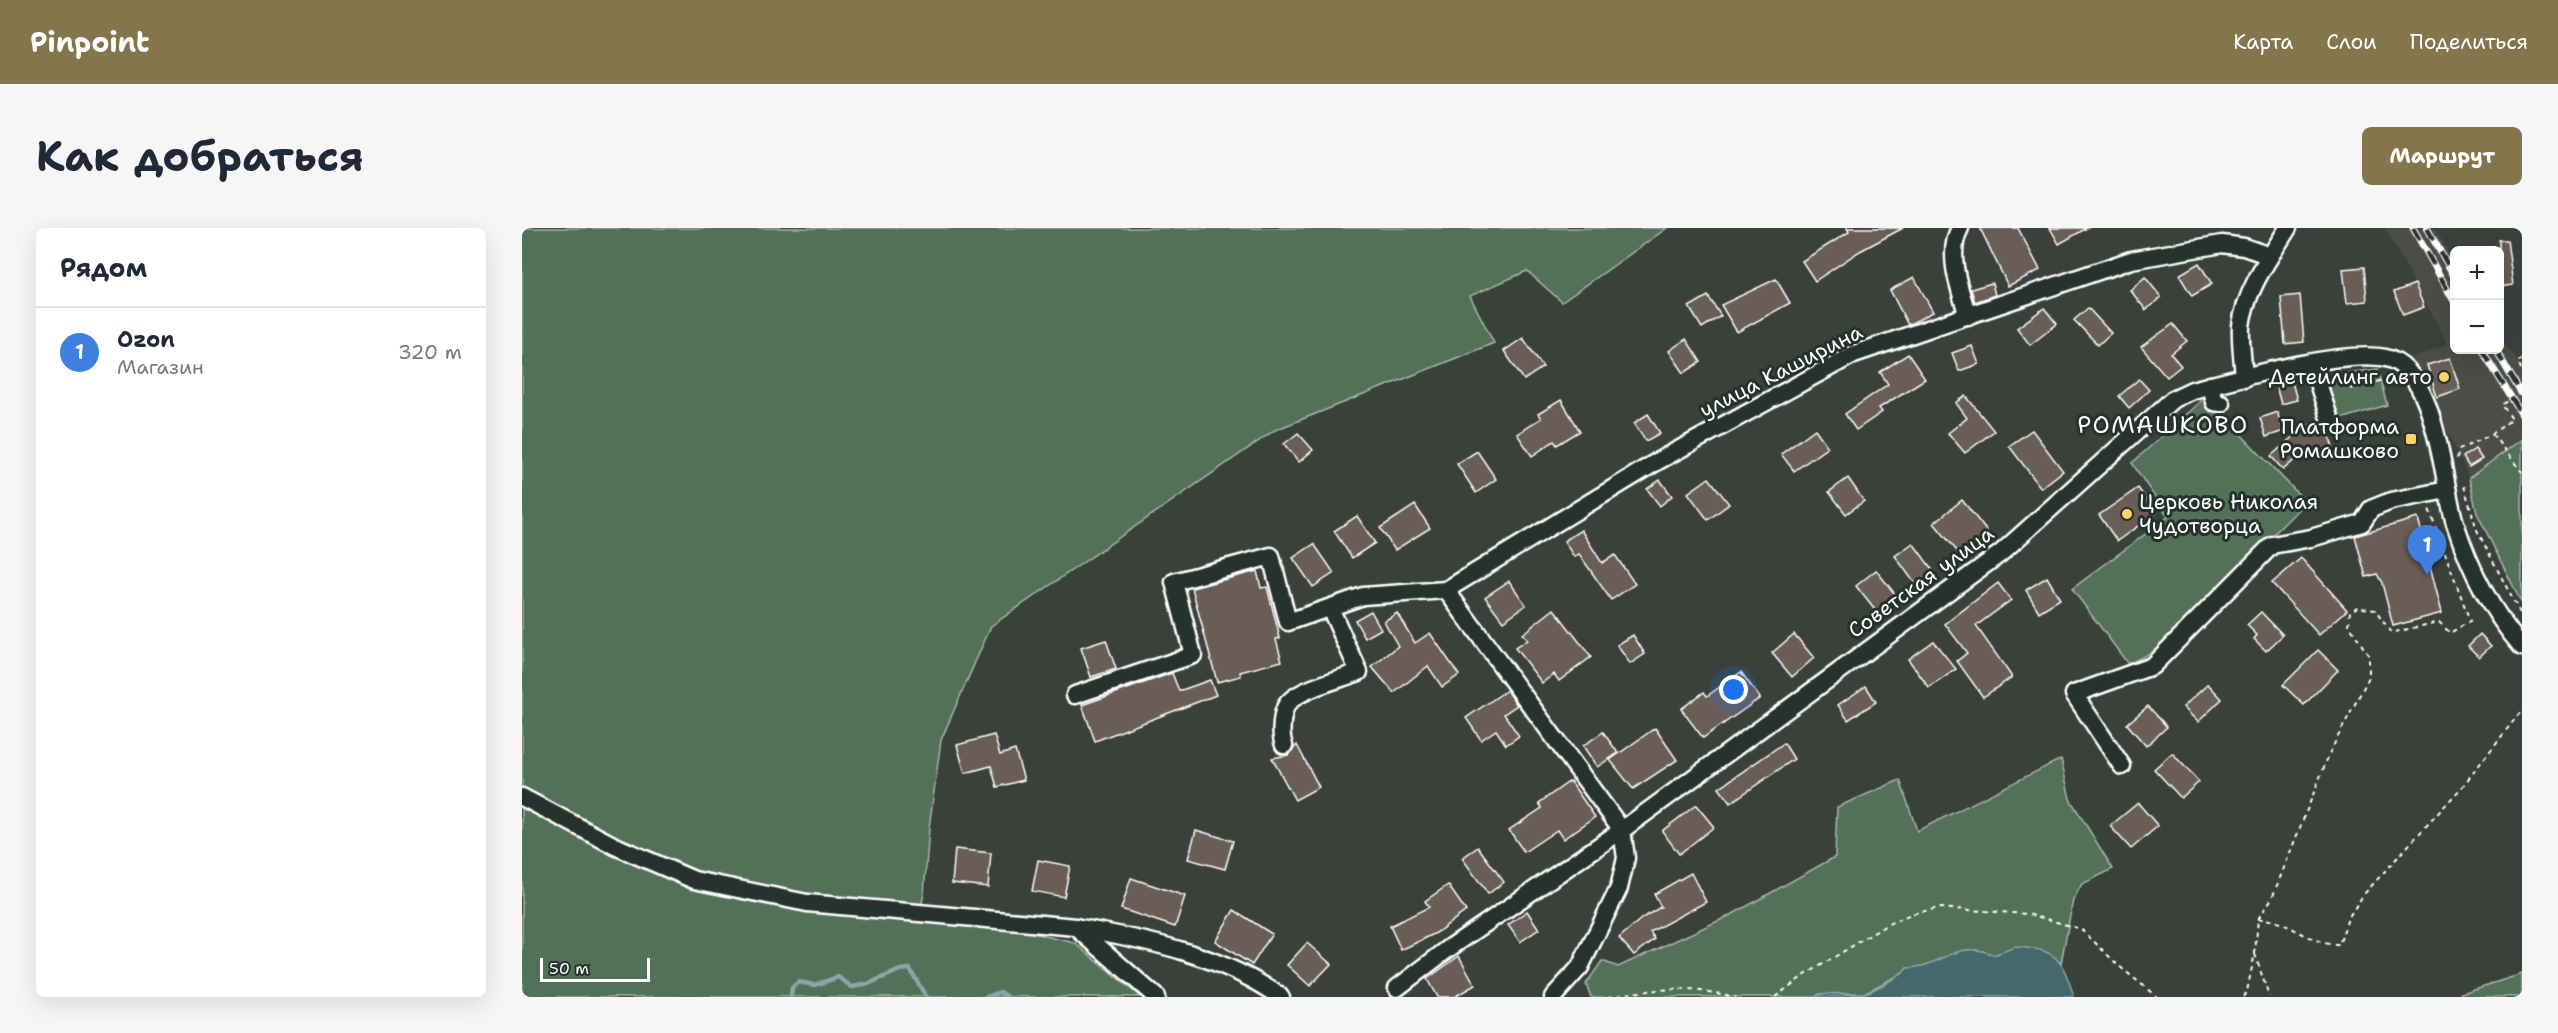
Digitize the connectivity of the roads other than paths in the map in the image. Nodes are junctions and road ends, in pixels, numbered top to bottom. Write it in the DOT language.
graph roads {
  1 [pos="1960,228"];
  2 [pos="2288,228"];
  3 [pos="2270,256"];
  4 [pos="1968,315"];
  5 [pos="2312,364"];
  6 [pos="2244,378"];
  7 [pos="2210,385"];
  8 [pos="2221,403"];
  9 [pos="2330,421"];
  10 [pos="2447,490"];
  11 [pos="1446,590"];
  12 [pos="1330,608"];
  13 [pos="2522,647"];
  14 [pos="1075,695"];
  15 [pos="1284,745"];
  16 [pos="2122,766"];
  17 [pos="522,797"];
  18 [pos="1622,830"];
  19 [pos="1076,927"];
  20 [pos="1397,988"];
  21 [pos="1561,994"];
  22 [pos="1156,997"];
  23 [pos="1281,997"];
  1 -- 4 [label="street"];
  2 -- 3 [label="street"];
  3 -- 4 [label="street, улица Каширина"];
  3 -- 6 [label="street"];
  4 -- 11 [label="street, улица Каширина"];
  5 -- 6 [label="street, Советская улица"];
  5 -- 9 [label="street"];
  5 -- 10 [label="street, Советская улица"];
  6 -- 7 [label="street, Советская улица"];
  7 -- 8 [label="street"];
  7 -- 18 [label="street, Советская улица"];
  10 -- 13 [label="street"];
  10 -- 16 [label="street"];
  11 -- 12 [label="street"];
  11 -- 18 [label="street"];
  12 -- 14 [label="street"];
  12 -- 15 [label="street"];
  17 -- 19 [label="street"];
  18 -- 20 [label="street, Советская улица"];
  18 -- 21 [label="street"];
  19 -- 22 [label="street"];
  19 -- 23 [label="street"];
}
